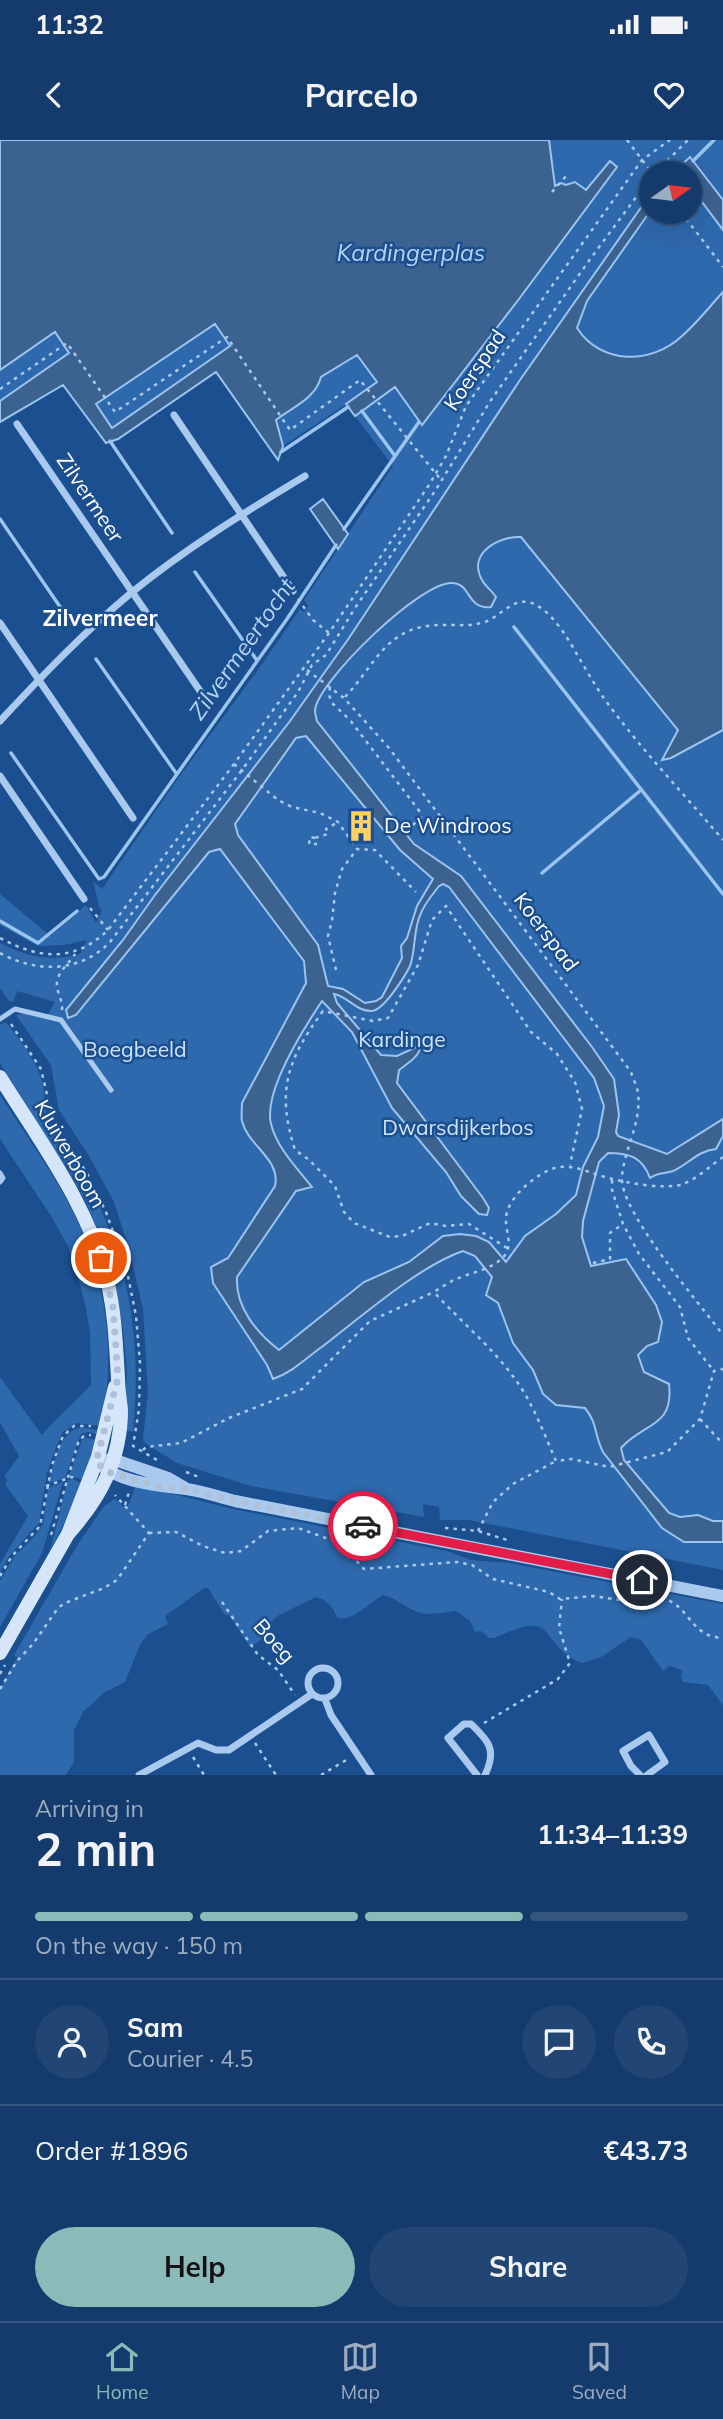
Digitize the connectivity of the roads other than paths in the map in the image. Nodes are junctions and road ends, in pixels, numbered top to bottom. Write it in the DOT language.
graph roads {
  1 [pos="174,415"];
  2 [pos="18,424"];
  3 [pos="305,476"];
  4 [pos="241,514"];
  5 [pos="293,591"];
  6 [pos="133,592"];
  7 [pos="0,623"];
  8 [pos="39,679"];
  9 [pos="209,704"];
  10 [pos="0,722"];
  11 [pos="0,776"];
  12 [pos="133,818"];
  13 [pos="84,899"];
  14 [pos="0,1019"];
  15 [pos="0,1077"];
  16 [pos="111,1090"];
  17 [pos="0,1172"];
  18 [pos="0,1182"];
  19 [pos="118,1378"];
  20 [pos="96,1462"];
  21 [pos="110,1466"];
  22 [pos="68,1534"];
  23 [pos="723,1596"];
  24 [pos="0,1653"];
  25 [pos="312,1694"];
  26 [pos="325,1699"];
  27 [pos="139,1775"];
  28 [pos="371,1775"];
  29 [pos="477,1775"];
  30 [pos="485,1775"];
  31 [pos="640,1775"];
  32 [pos="647,1775"];
  1 -- 4 [label="street"];
  2 -- 6 [label="street, Zilvermeer"];
  3 -- 4 [label="street"];
  4 -- 5 [label="street"];
  4 -- 6 [label="street"];
  6 -- 8 [label="street"];
  6 -- 9 [label="street, Zilvermeer"];
  7 -- 8 [label="street"];
  8 -- 10 [label="street"];
  8 -- 12 [label="street"];
  11 -- 13 [label="street"];
  14 -- 16 [label="lane"];
  15 -- 19 [label="main road, Kluiverboom"];
  17 -- 18 [label="lane"];
  19 -- 20 [label="main road, Kluiverboom"];
  19 -- 21 [label="main road, Kluiverboom"];
  20 -- 21 [label="street"];
  20 -- 22 [label="main road, Kluiverboom"];
  21 -- 22 [label="main road, Kluiverboom"];
  21 -- 23 [label="street"];
  22 -- 24 [label="main road"];
  25 -- 26 [label="street"];
  25 -- 26 [label="street, Boeg"];
  25 -- 27 [label="street"];
  26 -- 28 [label="street"];
  29 -- 30 [label="street"];
  31 -- 32 [label="street"];
}
